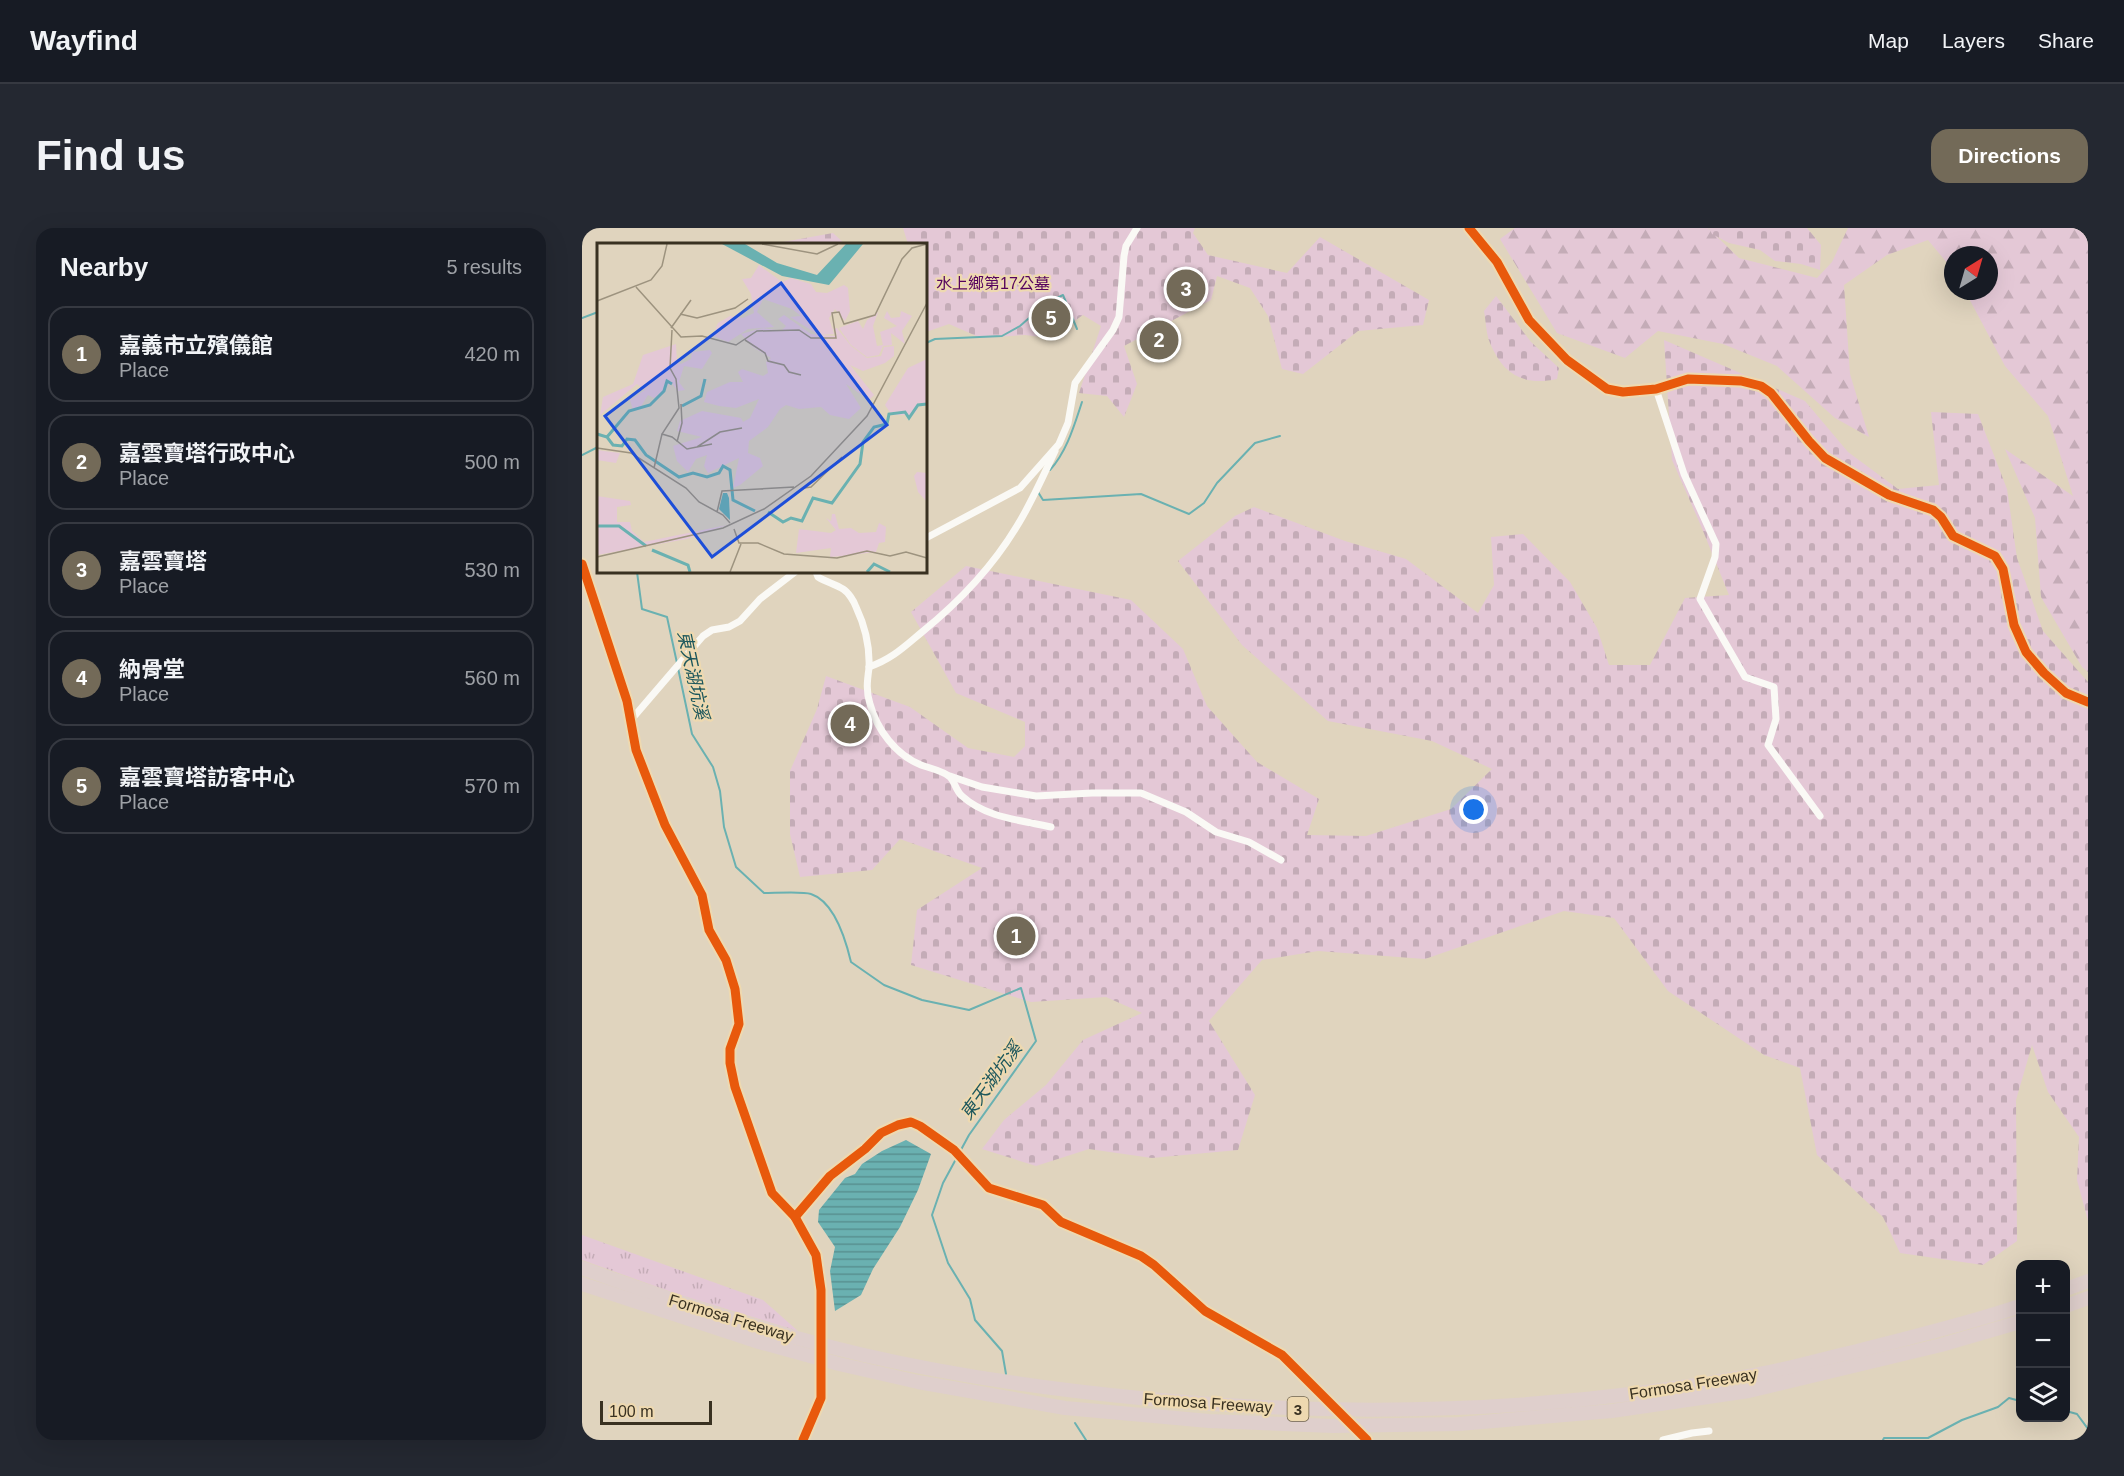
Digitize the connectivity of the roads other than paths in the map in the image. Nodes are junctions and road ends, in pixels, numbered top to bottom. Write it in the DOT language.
graph roads {
  1 [pos="1137,228"];
  2 [pos="1469,228"];
  3 [pos="1656,389"];
  4 [pos="1059,444"];
  5 [pos="927,537"];
  6 [pos="582,564"];
  7 [pos="794,573"];
  8 [pos="816,573"];
  9 [pos="869,667"];
  10 [pos="2088,702"];
  11 [pos="631,720"];
  12 [pos="950,776"];
  13 [pos="1820,816"];
  14 [pos="1051,827"];
  15 [pos="1281,860"];
  16 [pos="795,1217"];
  17 [pos="582,1268"];
  18 [pos="2088,1281"];
  19 [pos="582,1284"];
  20 [pos="2070,1288"];
  21 [pos="2088,1298"];
  22 [pos="2070,1305"];
  23 [pos="2016,1307"];
  24 [pos="2016,1323"];
  25 [pos="820,1329"];
  26 [pos="822,1381"];
  27 [pos="1325,1398"];
  28 [pos="1709,1431"];
  29 [pos="802,1440"];
  30 [pos="1663,1440"];
  1 -- 4 [label="street"];
  2 -- 3 [label="street"];
  3 -- 10 [label="street"];
  3 -- 13 [label="street"];
  4 -- 5 [label="street"];
  4 -- 9 [label="street"];
  6 -- 11 [label="street"];
  7 -- 11 [label="street"];
  8 -- 9 [label="street"];
  9 -- 12 [label="street"];
  11 -- 16 [label="street"];
  12 -- 14 [label="street"];
  12 -- 15 [label="street"];
  16 -- 25 [label="street"];
  16 -- 27 [label="street"];
  17 -- 23 [label="highway, Formosa Freeway / 3"];
  18 -- 20 [label="highway"];
  19 -- 24 [label="highway, Formosa Freeway / 3"];
  21 -- 22 [label="highway"];
  26 -- 29 [label="street"];
  28 -- 30 [label="street"];
}
